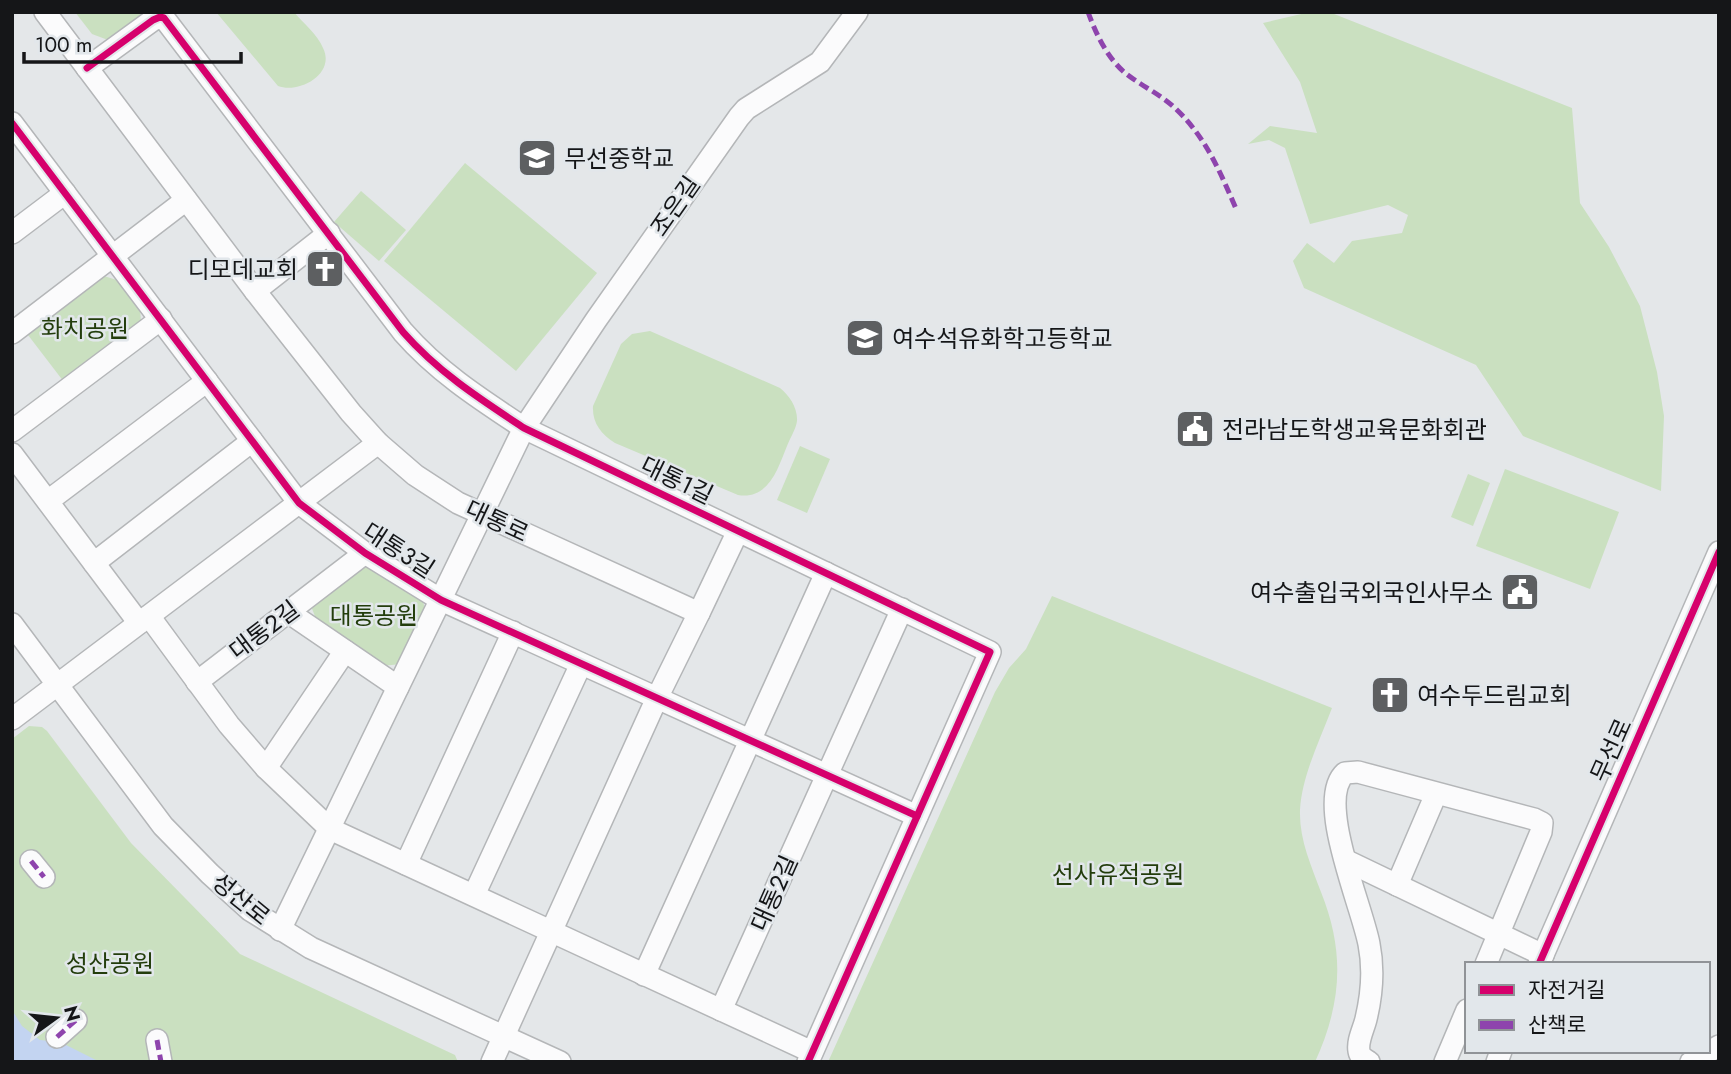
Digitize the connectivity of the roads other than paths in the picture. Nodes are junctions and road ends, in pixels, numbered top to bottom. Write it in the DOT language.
graph roads {
  1 [pos="45,12"];
  2 [pos="857,12"];
  3 [pos="87,68"];
  4 [pos="15,132"];
  5 [pos="65,193"];
  6 [pos="186,200"];
  7 [pos="12,233"];
  8 [pos="329,233"];
  9 [pos="113,257"];
  10 [pos="255,291"];
  11 [pos="160,319"];
  12 [pos="12,333"];
  13 [pos="207,381"];
  14 [pos="524,428"];
  15 [pos="12,431"];
  16 [pos="252,441"];
  17 [pos="379,443"];
  18 [pos="12,454"];
  19 [pos="48,501"];
  20 [pos="299,503"];
  21 [pos="482,514"];
  22 [pos="738,531"];
  23 [pos="1719,552"];
  24 [pos="365,553"];
  25 [pos="94,563"];
  26 [pos="826,573"];
  27 [pos="441,600"];
  28 [pos="902,609"];
  29 [pos="288,612"];
  30 [pos="698,614"];
  31 [pos="144,619"];
  32 [pos="12,624"];
  33 [pos="513,632"];
  34 [pos="345,651"];
  35 [pos="581,664"];
  36 [pos="197,682"];
  37 [pos="58,685"];
  38 [pos="398,687"];
  39 [pos="657,698"];
  40 [pos="12,719"];
  41 [pos="750,740"];
  42 [pos="266,768"];
  43 [pos="827,776"];
  44 [pos="1436,794"];
  45 [pos="917,816"];
  46 [pos="330,829"];
  47 [pos="1347,861"];
  48 [pos="405,864"];
  49 [pos="1397,885"];
  50 [pos="474,895"];
  51 [pos="281,930"];
  52 [pos="551,931"];
  53 [pos="1499,934"];
  54 [pos="1541,960"];
  55 [pos="1487,962"];
  56 [pos="644,975"];
  57 [pos="721,1010"];
  58 [pos="1465,1015"];
  59 [pos="76,1020"];
  60 [pos="504,1036"];
  61 [pos="57,1037"];
  62 [pos="157,1040"];
  63 [pos="1707,1053"];
  64 [pos="810,1057"];
  65 [pos="161,1062"];
  66 [pos="492,1062"];
  67 [pos="560,1062"];
  68 [pos="1369,1062"];
  69 [pos="1445,1062"];
  70 [pos="1691,1062"];
  1 -- 3 [label="street, 대통로"];
  2 -- 14 [label="street, 조은길"];
  3 -- 6 [label="street, 대통로"];
  3 -- 8 [label="street, 대통1길"];
  4 -- 5 [label="street, 대통3길"];
  5 -- 7 [label="street"];
  5 -- 9 [label="street, 대통3길"];
  6 -- 9 [label="street"];
  6 -- 10 [label="street, 대통로"];
  8 -- 10 [label="street"];
  8 -- 14 [label="street, 대통1길"];
  9 -- 11 [label="street, 대통3길"];
  9 -- 12 [label="street"];
  10 -- 17 [label="street, 대통로"];
  11 -- 13 [label="street, 대통3길"];
  11 -- 15 [label="street"];
  13 -- 16 [label="street, 대통3길"];
  13 -- 19 [label="street"];
  14 -- 21 [label="street, 조은길"];
  14 -- 22 [label="street, 대통1길"];
  16 -- 20 [label="street, 대통3길"];
  16 -- 25 [label="street"];
  17 -- 20 [label="street"];
  17 -- 21 [label="street, 대통로"];
  18 -- 19 [label="street"];
  19 -- 25 [label="street"];
  20 -- 24 [label="street, 대통3길"];
  20 -- 31 [label="street"];
  21 -- 27 [label="street, 조은길"];
  21 -- 30 [label="street, 대통로"];
  22 -- 26 [label="street, 대통1길"];
  22 -- 30 [label="street"];
  23 -- 54 [label="street, 무선로"];
  24 -- 27 [label="street, 대통3길"];
  24 -- 29 [label="street, 대통2길"];
  25 -- 31 [label="street"];
  26 -- 28 [label="street, 대통1길"];
  26 -- 41 [label="street"];
  27 -- 33 [label="street, 대통3길"];
  27 -- 38 [label="street"];
  28 -- 43 [label="street"];
  28 -- 45 [label="street, 대통1길"];
  29 -- 34 [label="street"];
  29 -- 36 [label="street, 대통2길"];
  30 -- 39 [label="street"];
  31 -- 36 [label="street"];
  31 -- 37 [label="street"];
  32 -- 37 [label="street, 성산로"];
  33 -- 35 [label="street, 대통3길"];
  33 -- 48 [label="street"];
  34 -- 38 [label="street"];
  34 -- 42 [label="street"];
  35 -- 39 [label="street, 대통3길"];
  35 -- 50 [label="street"];
  36 -- 42 [label="street"];
  37 -- 40 [label="street"];
  37 -- 51 [label="street, 성산로"];
  38 -- 46 [label="street"];
  39 -- 41 [label="street, 대통3길"];
  39 -- 52 [label="street"];
  41 -- 43 [label="street, 대통3길"];
  41 -- 56 [label="street"];
  42 -- 46 [label="street"];
  43 -- 45 [label="street, 대통3길"];
  43 -- 57 [label="street, 대통2길"];
  44 -- 47 [label="street"];
  44 -- 49 [label="street"];
  44 -- 53 [label="street"];
  45 -- 64 [label="street, 대통1길"];
  46 -- 48 [label="street"];
  46 -- 51 [label="street"];
  47 -- 49 [label="street"];
  47 -- 68 [label="street"];
  48 -- 50 [label="street"];
  49 -- 53 [label="street"];
  50 -- 52 [label="street"];
  51 -- 60 [label="street, 성산로"];
  52 -- 56 [label="street"];
  52 -- 60 [label="street"];
  53 -- 54 [label="street"];
  53 -- 55 [label="street"];
  56 -- 57 [label="street"];
  57 -- 64 [label="street"];
  58 -- 69 [label="street"];
  59 -- 61 [label="street"];
  60 -- 66 [label="street"];
  60 -- 67 [label="street, 성산로"];
  62 -- 65 [label="street"];
  63 -- 70 [label="street"];
}
